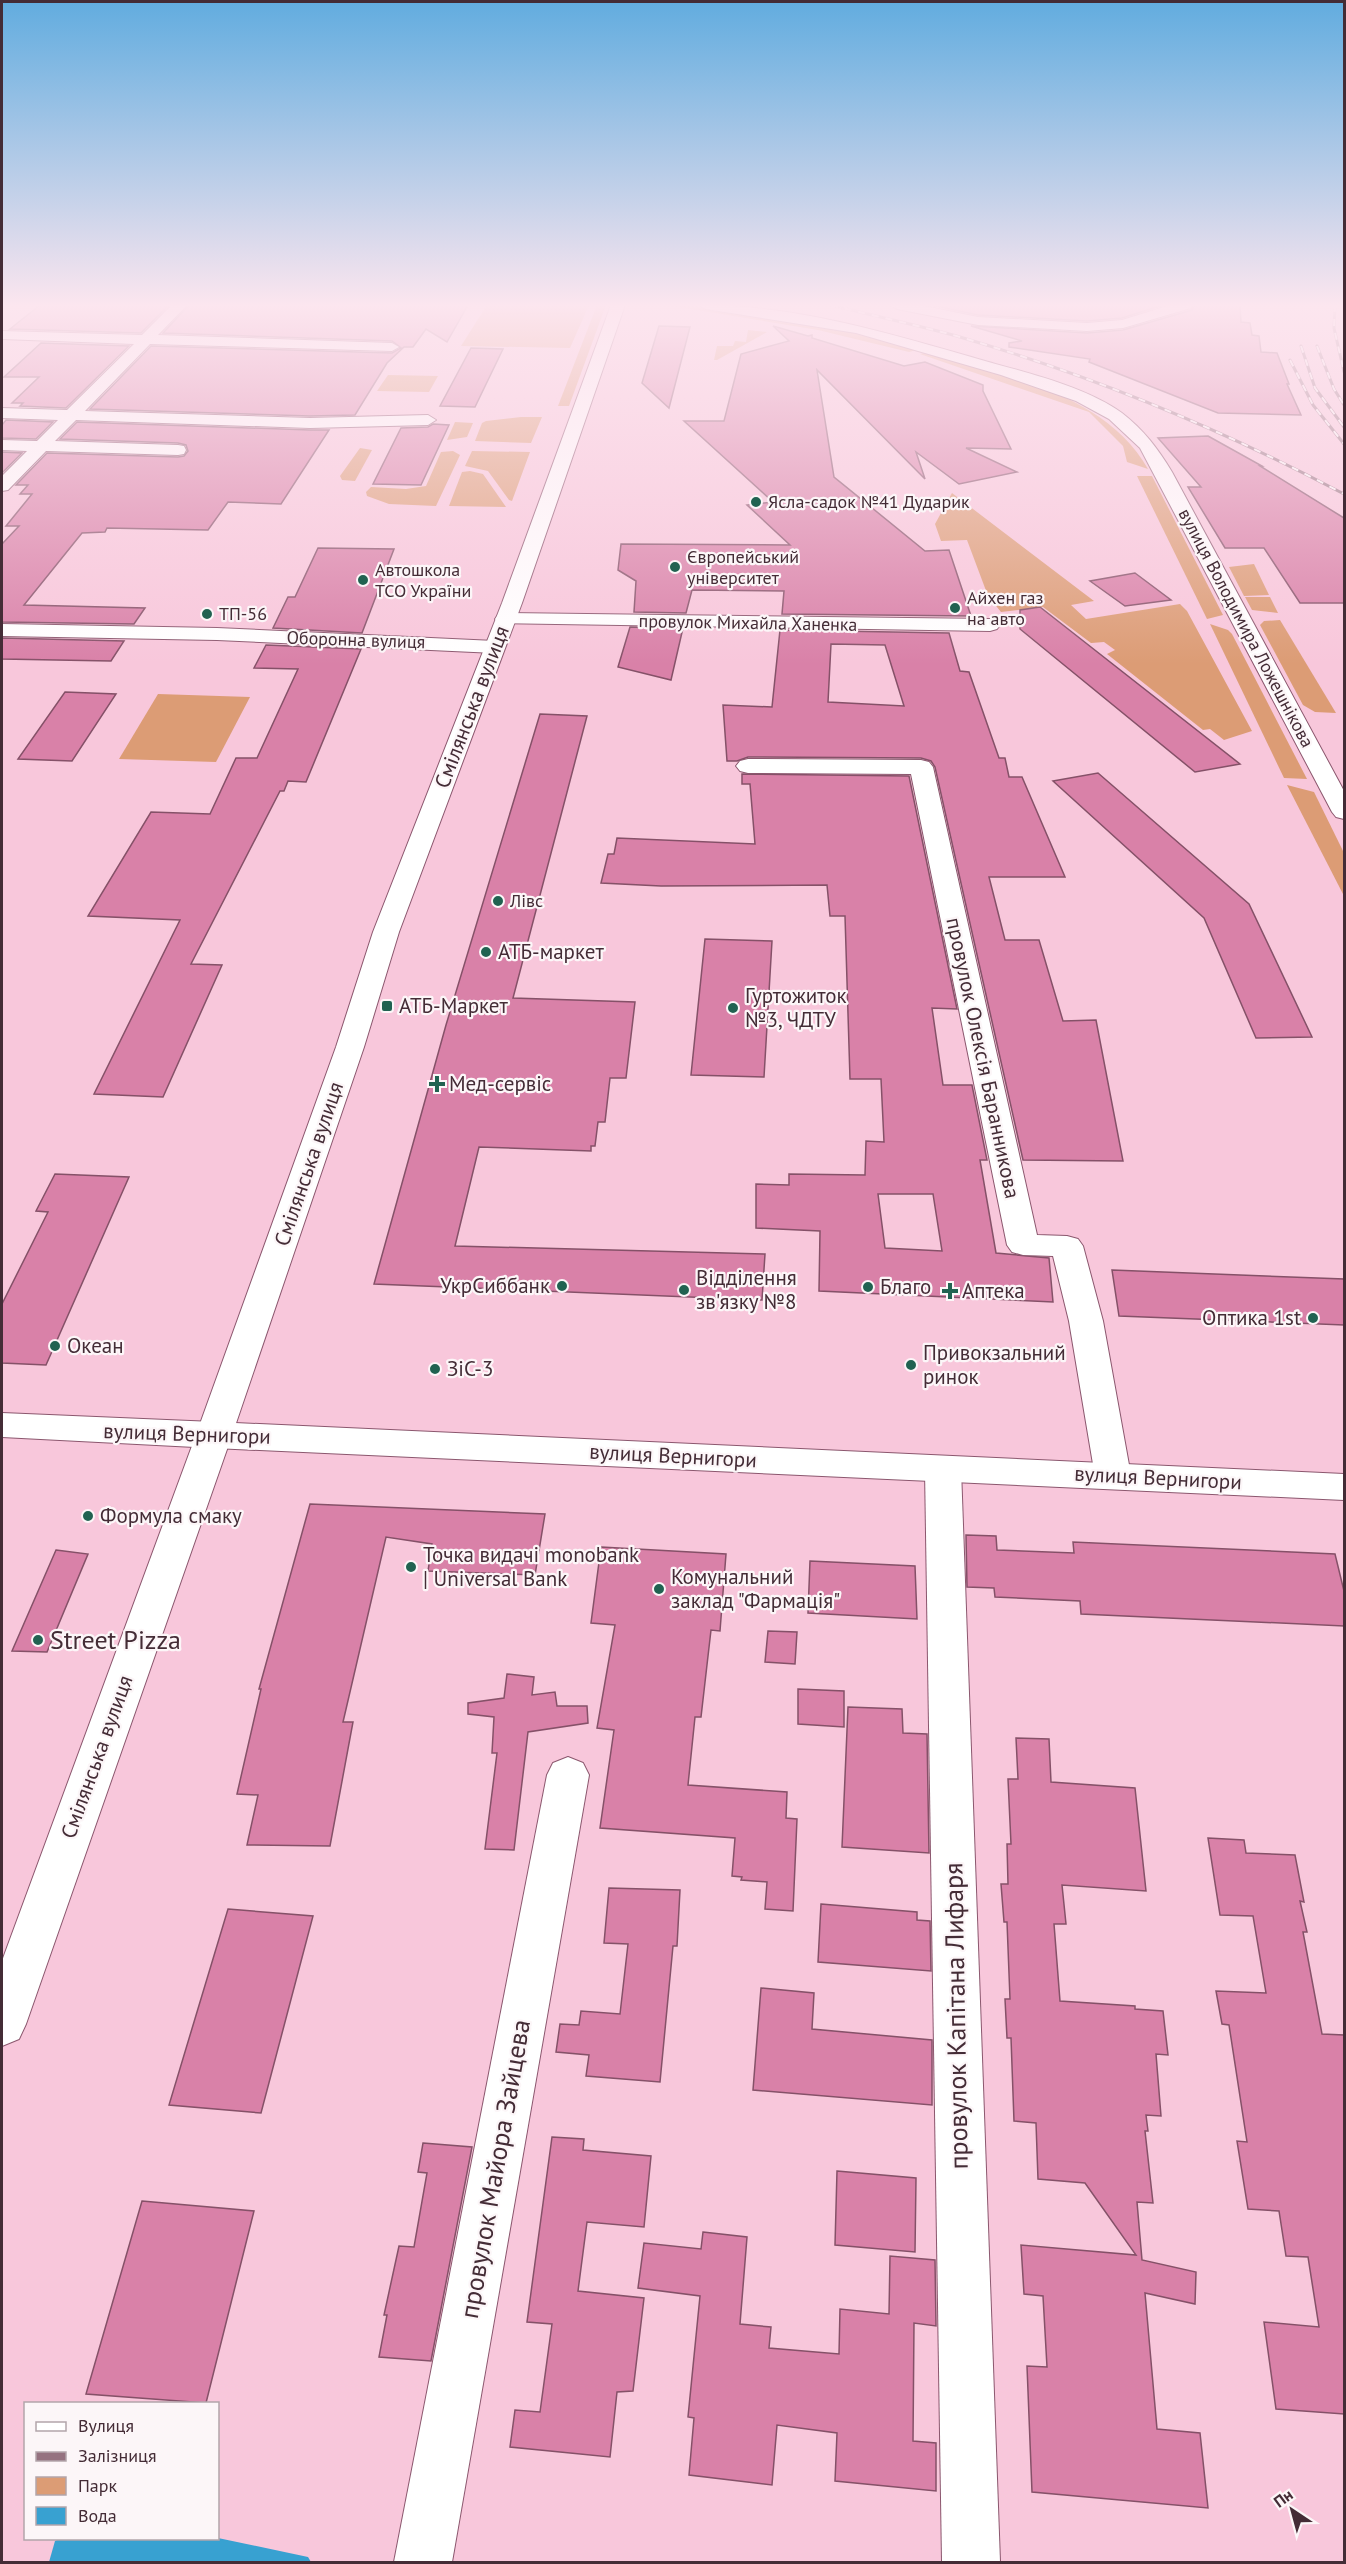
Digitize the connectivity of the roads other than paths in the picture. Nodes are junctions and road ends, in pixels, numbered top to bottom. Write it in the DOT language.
graph roads {
  1 [pos="62,425"];
  2 [pos="575,425"];
  3 [pos="1124,425"];
  4 [pos="2,445"];
  5 [pos="40,446"];
  6 [pos="178,450"];
  7 [pos="2,486"];
  8 [pos="506,620"];
  9 [pos="990,625"];
  10 [pos="2,630"];
  11 [pos="495,647"];
  12 [pos="748,766"];
  13 [pos="1344,812"];
  14 [pos="2,1425"];
  15 [pos="214,1435"];
  16 [pos="943,1469"];
  17 [pos="1113,1476"];
  18 [pos="1344,1487"];
  19 [pos="568,1775"];
  20 [pos="2,2024"];
  21 [pos="423,2562"];
  22 [pos="971,2562"];
  1 -- 5 [label="street"];
  2 -- 8 [label="street, Смілянська вулиця"];
  3 -- 13 [label="street, вулиця Володимира Ложешнікова"];
  4 -- 5 [label="street"];
  5 -- 6 [label="street"];
  5 -- 7 [label="street"];
  8 -- 9 [label="street, провулок Михайла Ханенка"];
  8 -- 11 [label="street, Смілянська вулиця"];
  10 -- 11 [label="street, Оборонна вулиця"];
  11 -- 15 [label="street, Смілянська вулиця"];
  12 -- 17 [label="street, провулок Олексія Баранникова"];
  14 -- 15 [label="street, вулиця Вернигори"];
  15 -- 16 [label="street, вулиця Вернигори"];
  15 -- 20 [label="street, Смілянська вулиця"];
  16 -- 17 [label="street, вулиця Вернигори"];
  16 -- 22 [label="street, провулок Капітана Лифаря"];
  17 -- 18 [label="street, вулиця Вернигори"];
  19 -- 21 [label="street, провулок Майора Зайцева"];
}
